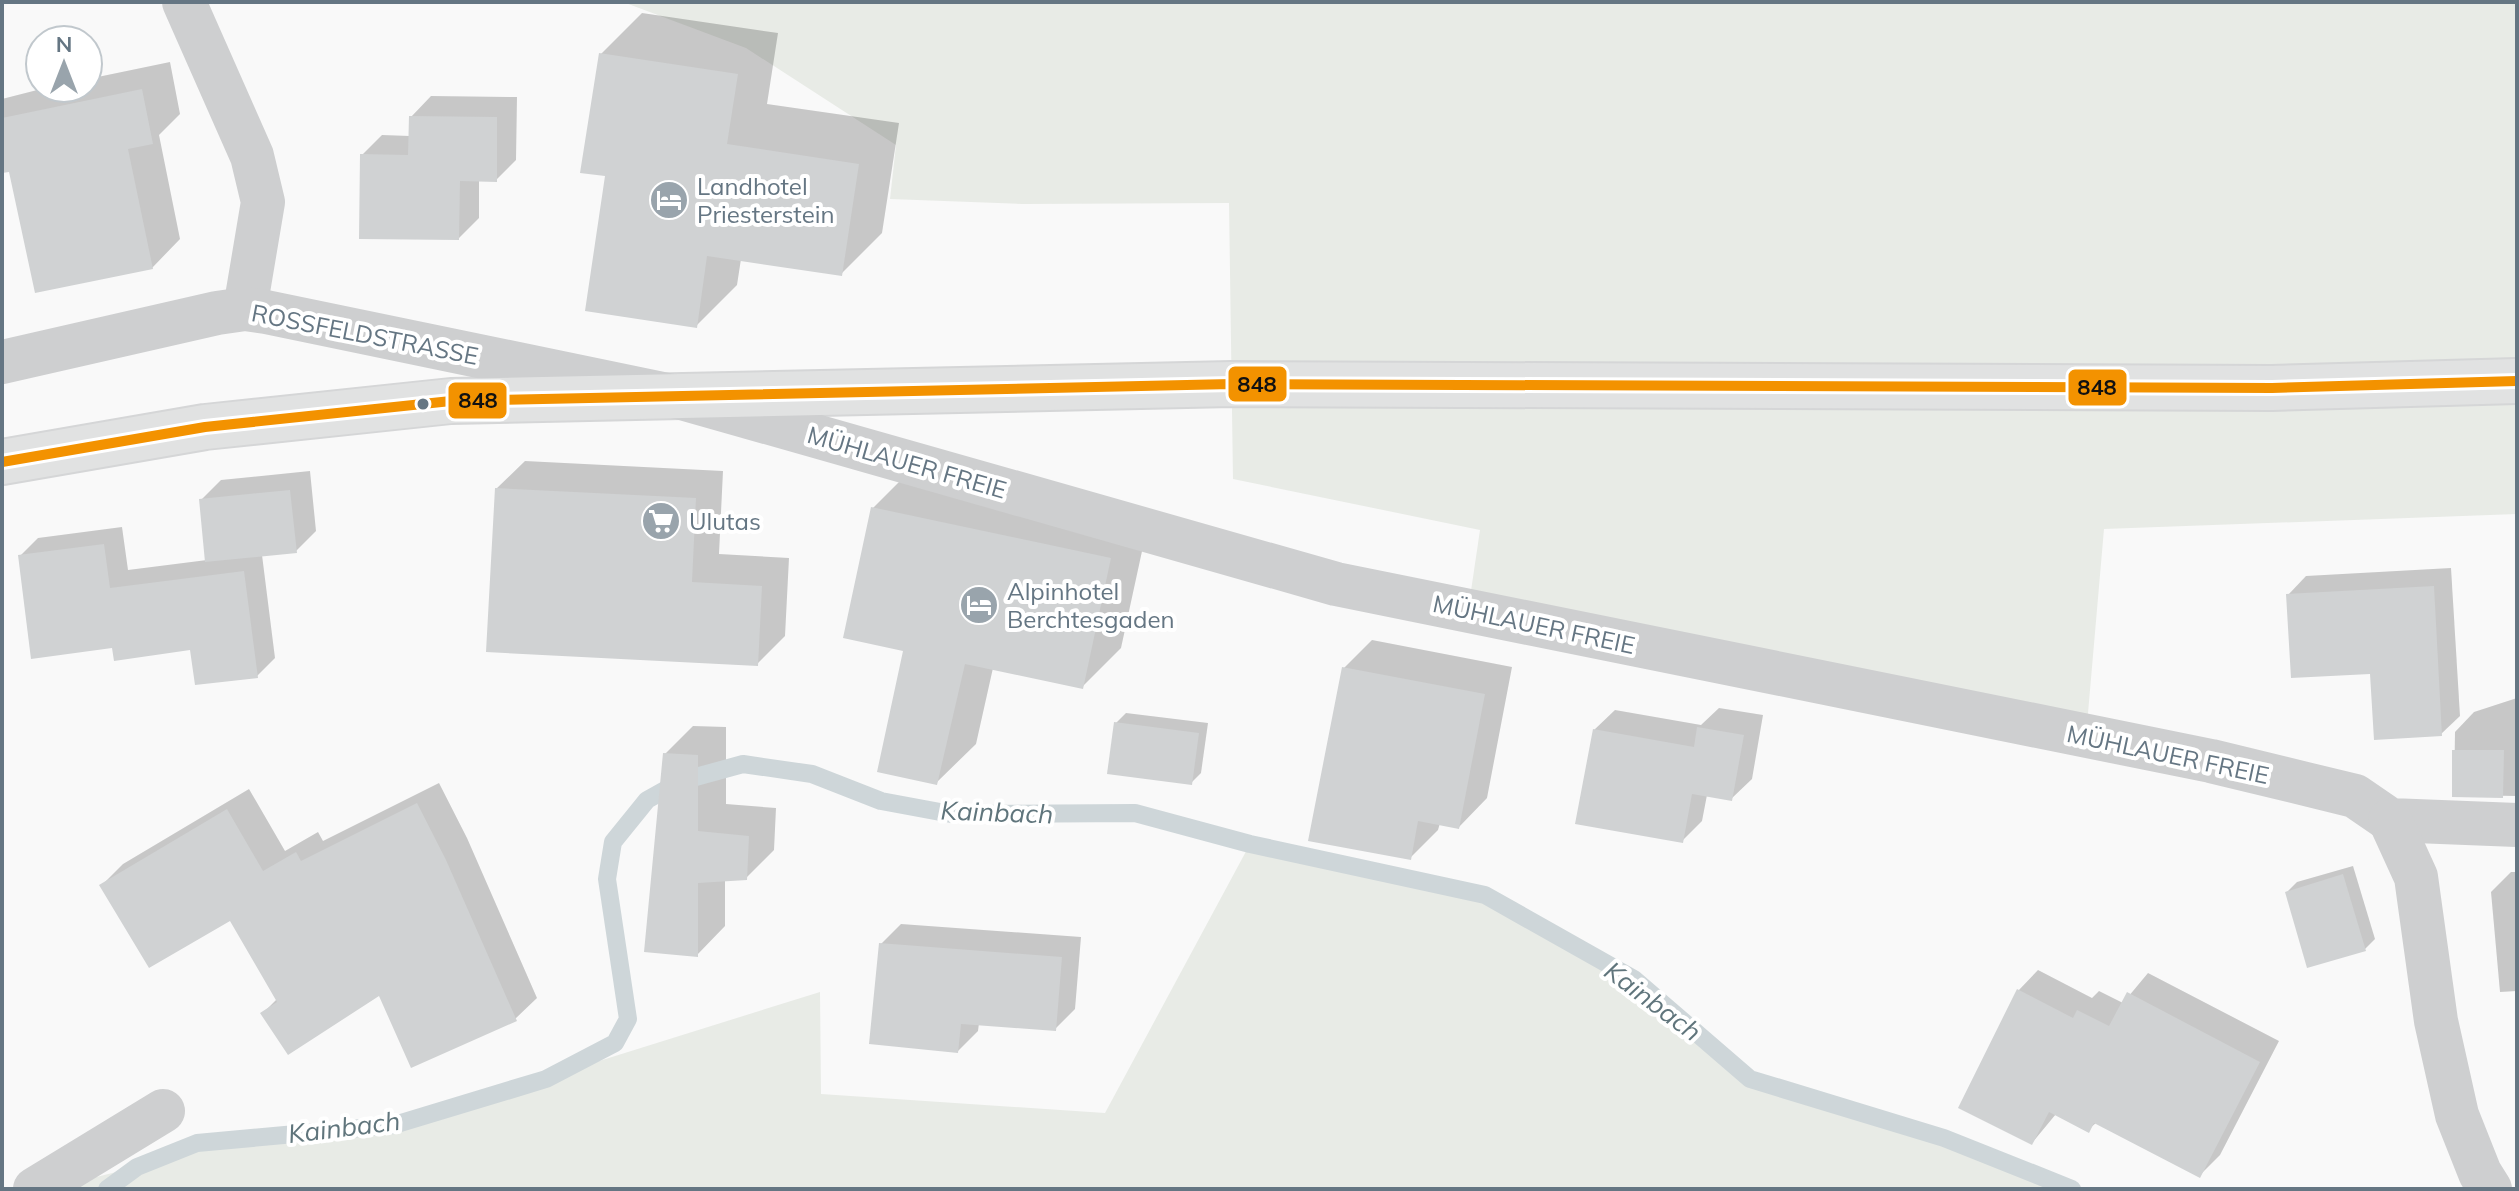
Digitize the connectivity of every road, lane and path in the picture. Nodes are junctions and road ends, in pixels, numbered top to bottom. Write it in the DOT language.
graph roads {
  1 [pos="184,2"];
  2 [pos="245,309"];
  3 [pos="2,362"];
  4 [pos="2517,381"];
  5 [pos="682,398"];
  6 [pos="2,462"];
  7 [pos="2390,820"];
  8 [pos="2517,825"];
  9 [pos="163,1111"];
  10 [pos="35,1189"];
  11 [pos="2490,1189"];
  1 -- 2 [label="street"];
  2 -- 3 [label="street, ROSSFELDSTRASSE"];
  2 -- 5 [label="street, ROSSFELDSTRASSE"];
  4 -- 5 [label="main road, ROSSFELDSTRASSE"];
  5 -- 6 [label="main road, ROSSFELDSTRASSE"];
  5 -- 7 [label="street, MÜHLAUER FREIE"];
  7 -- 8 [label="street"];
  7 -- 11 [label="street"];
  9 -- 10 [label="street"];
}
